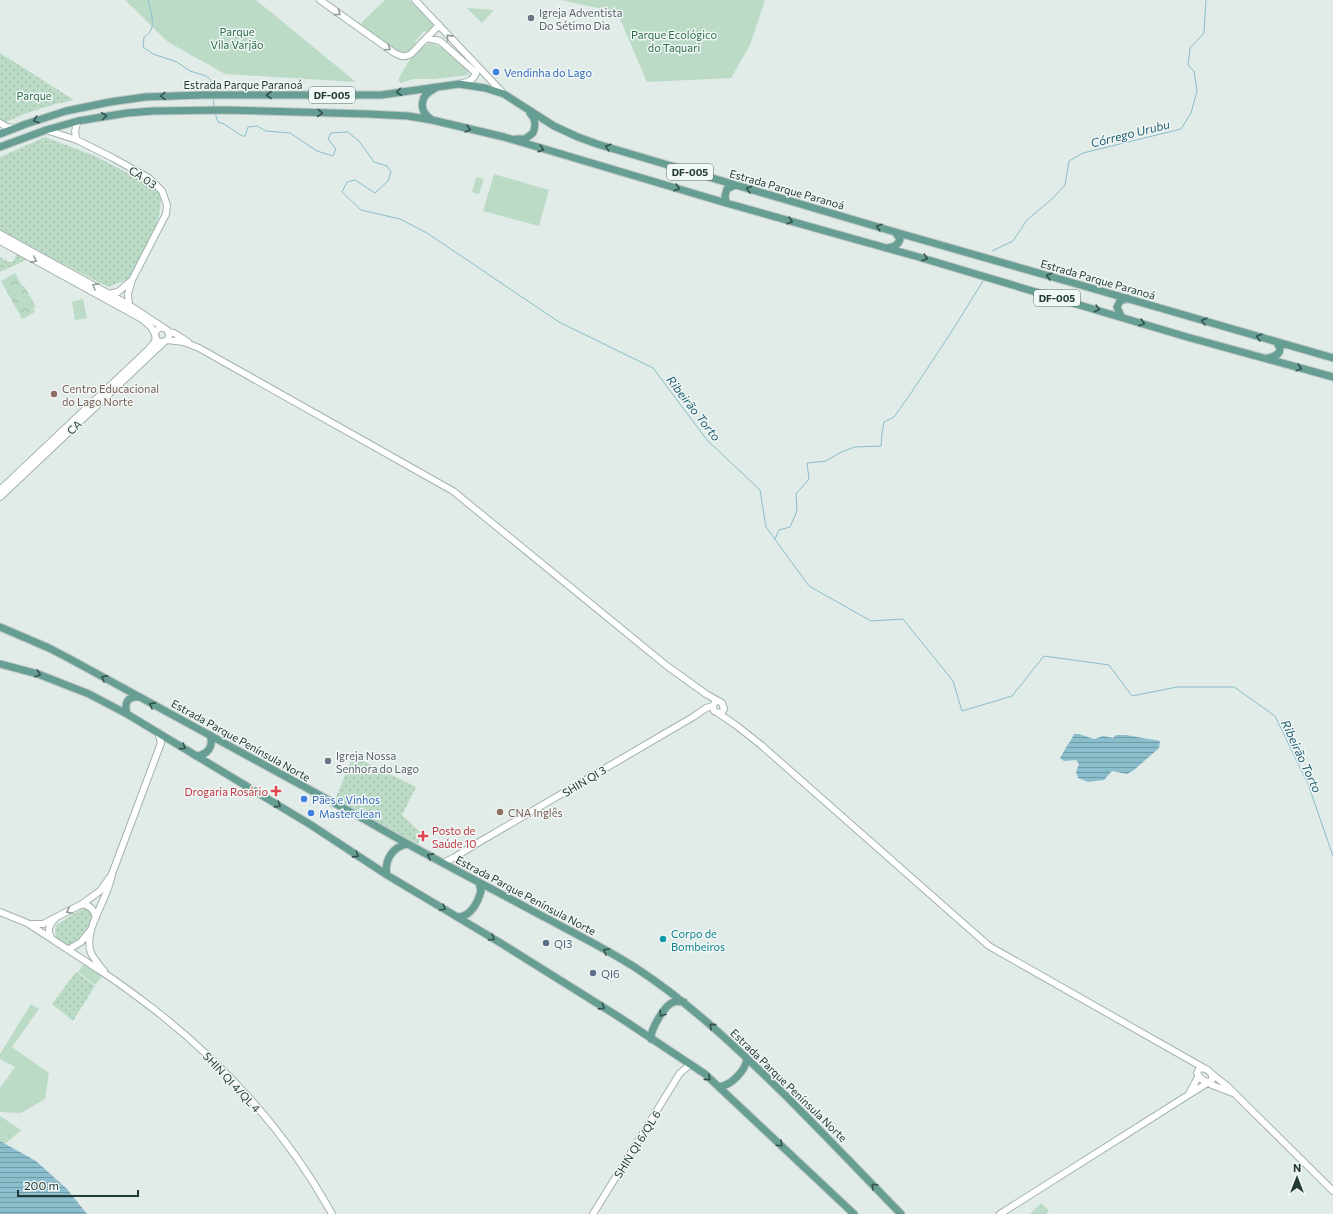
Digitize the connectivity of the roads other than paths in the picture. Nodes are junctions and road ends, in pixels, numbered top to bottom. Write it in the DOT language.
graph roads {
  1 [pos="320,0"];
  2 [pos="415,0"];
  3 [pos="439,25"];
  4 [pos="428,38"];
  5 [pos="476,65"];
  6 [pos="476,73"];
  7 [pos="459,84"];
  8 [pos="437,87"];
  9 [pos="504,94"];
  10 [pos="526,108"];
  11 [pos="78,120"];
  12 [pos="432,120"];
  13 [pos="0,123"];
  14 [pos="15,128"];
  15 [pos="46,130"];
  16 [pos="0,134"];
  17 [pos="504,137"];
  18 [pos="78,140"];
  19 [pos="0,147"];
  20 [pos="736,185"];
  21 [pos="726,203"];
  22 [pos="895,232"];
  23 [pos="0,234"];
  24 [pos="0,241"];
  25 [pos="887,248"];
  26 [pos="132,280"];
  27 [pos="108,294"];
  28 [pos="1127,298"];
  29 [pos="129,305"];
  30 [pos="1121,316"];
  31 [pos="166,330"];
  32 [pos="156,336"];
  33 [pos="166,341"];
  34 [pos="1277,343"];
  35 [pos="191,345"];
  36 [pos="1266,358"];
  37 [pos="1333,358"];
  38 [pos="1333,377"];
  39 [pos="0,490"];
  40 [pos="0,497"];
  41 [pos="0,627"];
  42 [pos="0,664"];
  43 [pos="706,694"];
  44 [pos="138,697"];
  45 [pos="718,701"];
  46 [pos="713,706"];
  47 [pos="724,709"];
  48 [pos="717,713"];
  49 [pos="127,714"];
  50 [pos="693,717"];
  51 [pos="736,726"];
  52 [pos="158,732"];
  53 [pos="210,735"];
  54 [pos="170,739"];
  55 [pos="161,743"];
  56 [pos="196,756"];
  57 [pos="406,844"];
  58 [pos="455,857"];
  59 [pos="443,863"];
  60 [pos="452,868"];
  61 [pos="112,874"];
  62 [pos="387,875"];
  63 [pos="479,882"];
  64 [pos="82,904"];
  65 [pos="0,912"];
  66 [pos="96,917"];
  67 [pos="459,917"];
  68 [pos="56,918"];
  69 [pos="27,923"];
  70 [pos="92,928"];
  71 [pos="51,938"];
  72 [pos="69,949"];
  73 [pos="106,974"];
  74 [pos="684,1002"];
  75 [pos="651,1039"];
  76 [pos="747,1058"];
  77 [pos="684,1060"];
  78 [pos="691,1064"];
  79 [pos="1200,1072"];
  80 [pos="680,1073"];
  81 [pos="1211,1073"];
  82 [pos="1207,1082"];
  83 [pos="720,1087"];
  84 [pos="1189,1094"];
  85 [pos="1234,1094"];
  86 [pos="1333,1191"];
  87 [pos="332,1214"];
  88 [pos="593,1214"];
  89 [pos="854,1214"];
  90 [pos="901,1214"];
  91 [pos="1000,1214"];
  1 -- 4 [label="street, one-way"];
  2 -- 3 [label="street"];
  3 -- 4 [label="street"];
  5 -- 3 [label="street, one-way"];
  4 -- 6 [label="street"];
  5 -- 6 [label="street"];
  5 -- 9 [label="street"];
  6 -- 7 [label="street"];
  7 -- 8 [label="main road, Estrada Parque Paranoá / DF-005"];
  7 -- 9 [label="main road, Estrada Parque Paranoá / DF-005"];
  8 -- 12 [label="main road"];
  8 -- 14 [label="main road, Estrada Parque Paranoá / DF-005, one-way"];
  9 -- 10 [label="main road, Estrada Parque Paranoá / DF-005"];
  10 -- 17 [label="main road"];
  20 -- 10 [label="main road, Estrada Parque Paranoá / DF-005, one-way"];
  11 -- 12 [label="main road, DF-005, one-way"];
  11 -- 15 [label="main road, DF-005"];
  11 -- 18 [label="street"];
  12 -- 17 [label="main road, DF-005, one-way"];
  13 -- 14 [label="street"];
  14 -- 16 [label="main road, Estrada Parque Paranoá / DF-005"];
  15 -- 18 [label="street, CA 03"];
  15 -- 19 [label="main road, DF-005"];
  17 -- 21 [label="main road, DF-005, one-way"];
  18 -- 26 [label="street, CA 03"];
  20 -- 21 [label="main road"];
  22 -- 20 [label="main road, Estrada Parque Paranoá / DF-005, one-way"];
  21 -- 25 [label="main road, DF-005, one-way"];
  22 -- 25 [label="main road"];
  28 -- 22 [label="main road, Estrada Parque Paranoá / DF-005, one-way"];
  27 -- 23 [label="street, one-way"];
  24 -- 32 [label="street, one-way"];
  25 -- 30 [label="main road, DF-005, one-way"];
  26 -- 27 [label="street, CA 03"];
  26 -- 29 [label="street, CA 03"];
  27 -- 29 [label="street"];
  28 -- 30 [label="main road"];
  34 -- 28 [label="main road, Estrada Parque Paranoá / DF-005, one-way"];
  29 -- 31 [label="street"];
  30 -- 36 [label="main road, DF-005, one-way"];
  31 -- 32 [label="street"];
  31 -- 33 [label="street"];
  31 -- 35 [label="street"];
  32 -- 33 [label="street"];
  32 -- 39 [label="street, CA"];
  33 -- 35 [label="street"];
  33 -- 40 [label="street, CA"];
  34 -- 36 [label="main road"];
  34 -- 37 [label="main road, Estrada Parque Paranoá / DF-005"];
  35 -- 43 [label="street"];
  36 -- 38 [label="main road, DF-005, one-way"];
  44 -- 41 [label="main road, Estrada Parque Península Norte, one-way"];
  42 -- 49 [label="main road, one-way"];
  43 -- 45 [label="street"];
  43 -- 46 [label="street"];
  44 -- 49 [label="main road"];
  53 -- 44 [label="main road, Estrada Parque Península Norte, one-way"];
  45 -- 46 [label="street"];
  45 -- 47 [label="street"];
  46 -- 48 [label="street"];
  46 -- 50 [label="street, SHIN QI 3"];
  47 -- 48 [label="street"];
  47 -- 51 [label="street"];
  48 -- 50 [label="street, SHIN QI 3"];
  48 -- 51 [label="street"];
  49 -- 52 [label="main road"];
  50 -- 58 [label="street, SHIN QI 3"];
  51 -- 79 [label="street"];
  52 -- 54 [label="main road"];
  52 -- 55 [label="street"];
  53 -- 56 [label="main road"];
  53 -- 57 [label="main road, Estrada Parque Península Norte"];
  54 -- 55 [label="street"];
  54 -- 56 [label="main road, one-way"];
  55 -- 61 [label="street, SHIN QI 4/QL 4"];
  56 -- 62 [label="main road, one-way"];
  59 -- 57 [label="main road, Estrada Parque Península Norte, one-way"];
  57 -- 62 [label="main road"];
  58 -- 59 [label="street, SHIN QI 3"];
  58 -- 60 [label="street"];
  59 -- 60 [label="main road, Estrada Parque Península Norte"];
  60 -- 63 [label="main road, Estrada Parque Península Norte"];
  61 -- 64 [label="street, SHIN QI 4/QL 4"];
  61 -- 66 [label="street, SHIN QI 4/QL 4"];
  62 -- 67 [label="main road, one-way"];
  63 -- 67 [label="main road"];
  74 -- 63 [label="main road, Estrada Parque Península Norte, one-way"];
  64 -- 66 [label="street"];
  64 -- 68 [label="street, SHIN QI 4/QL 4, one-way"];
  65 -- 69 [label="street, SHIN QI 4/QL 4"];
  66 -- 70 [label="street, SHIN QI 4/QL 4"];
  67 -- 75 [label="main road, one-way"];
  68 -- 69 [label="street, SHIN QI 4/QL 4"];
  68 -- 71 [label="street"];
  69 -- 71 [label="street, SHIN QI 4/QL 4"];
  70 -- 72 [label="street"];
  70 -- 73 [label="street, SHIN QI 4/QL 4"];
  71 -- 72 [label="street, SHIN QI 4/QL 4"];
  72 -- 73 [label="street, SHIN QI 4/QL 4"];
  73 -- 87 [label="street, SHIN QI 4/QL 4"];
  74 -- 75 [label="main road, one-way"];
  76 -- 74 [label="main road, Estrada Parque Península Norte, one-way"];
  75 -- 77 [label="main road"];
  76 -- 83 [label="main road"];
  90 -- 76 [label="main road, Estrada Parque Península Norte, one-way"];
  77 -- 78 [label="main road"];
  77 -- 80 [label="street, SHIN QI 6/QL 6"];
  78 -- 80 [label="street, SHIN QI 6/QL 6"];
  78 -- 83 [label="main road, one-way"];
  79 -- 81 [label="street"];
  79 -- 82 [label="street"];
  79 -- 84 [label="street"];
  80 -- 88 [label="street, SHIN QI 6/QL 6"];
  81 -- 82 [label="street"];
  81 -- 85 [label="street"];
  82 -- 84 [label="street"];
  82 -- 85 [label="street"];
  83 -- 89 [label="main road, one-way"];
  84 -- 91 [label="street"];
  85 -- 86 [label="street"];
}
